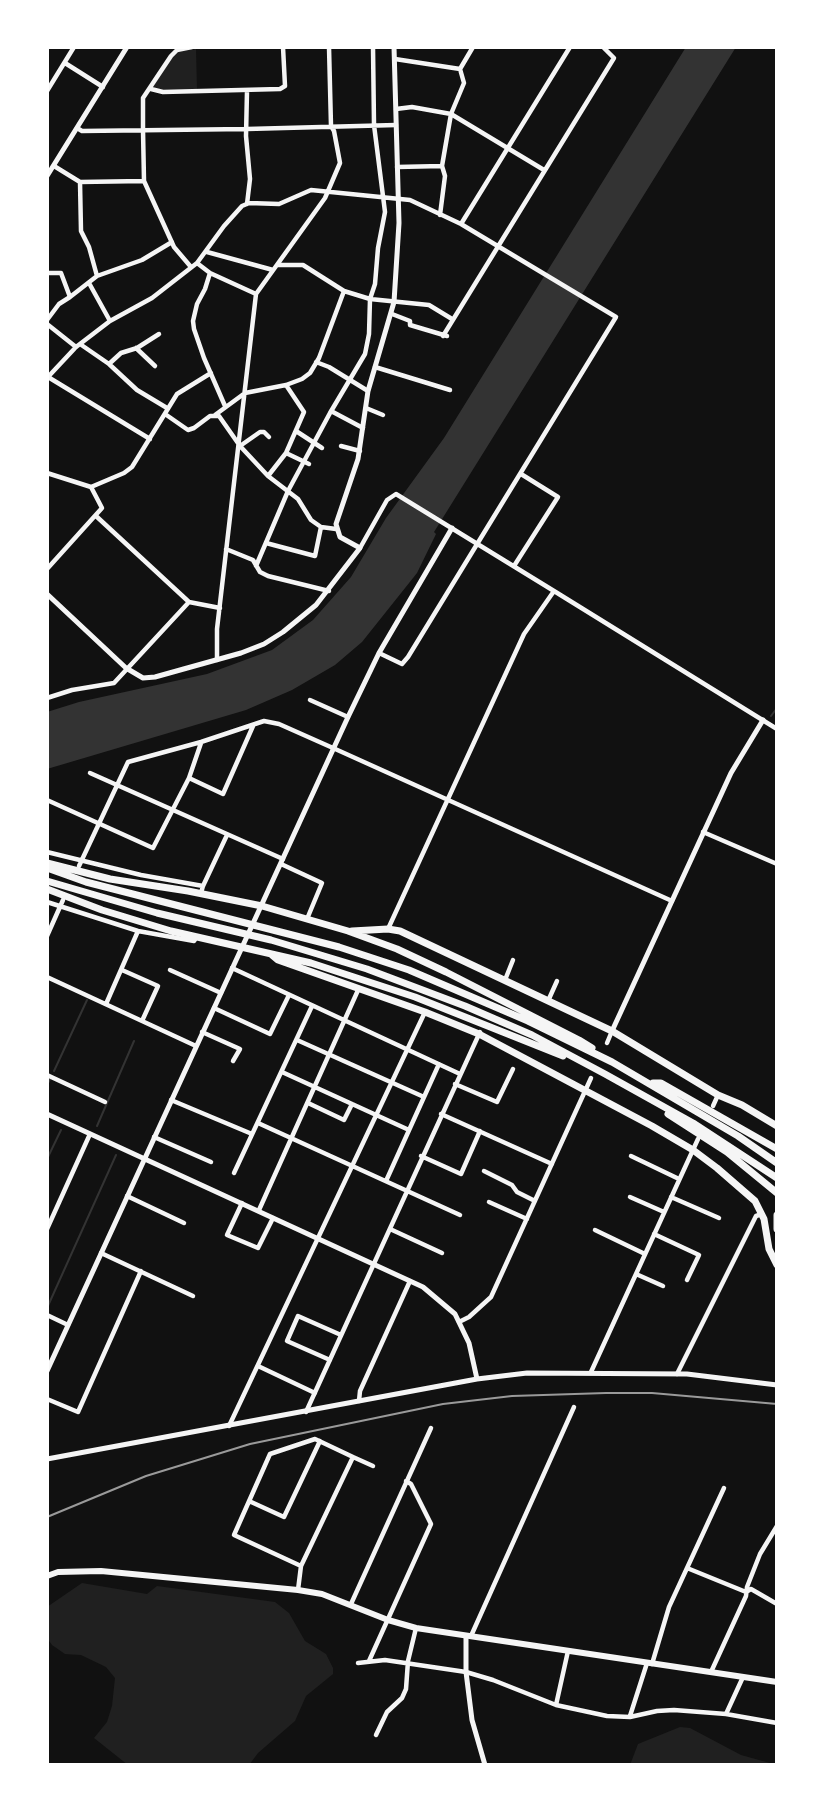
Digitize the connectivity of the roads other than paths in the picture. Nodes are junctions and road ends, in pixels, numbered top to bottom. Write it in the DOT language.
graph roads {
  1 [pos="74,47"];
  2 [pos="127,47"];
  3 [pos="192,47"];
  4 [pos="283,47"];
  5 [pos="329,47"];
  6 [pos="373,47"];
  7 [pos="394,47"];
  8 [pos="473,47"];
  9 [pos="570,47"];
  10 [pos="603,47"];
  11 [pos="395,59"];
  12 [pos="65,63"];
  13 [pos="460,69"];
  14 [pos="103,87"];
  15 [pos="151,89"];
  16 [pos="47,91"];
  17 [pos="247,91"];
  18 [pos="396,109"];
  19 [pos="452,114"];
  20 [pos="374,125"];
  21 [pos="396,125"];
  22 [pos="331,127"];
  23 [pos="77,128"];
  24 [pos="247,129"];
  25 [pos="143,130"];
  26 [pos="508,148"];
  27 [pos="54,166"];
  28 [pos="442,166"];
  29 [pos="397,167"];
  30 [pos="544,170"];
  31 [pos="47,176"];
  32 [pos="144,181"];
  33 [pos="80,182"];
  34 [pos="328,191"];
  35 [pos="383,197"];
  36 [pos="398,199"];
  37 [pos="247,204"];
  38 [pos="440,215"];
  39 [pos="461,224"];
  40 [pos="172,242"];
  41 [pos="497,246"];
  42 [pos="206,252"];
  43 [pos="197,262"];
  44 [pos="191,267"];
  45 [pos="275,268"];
  46 [pos="47,273"];
  47 [pos="210,273"];
  48 [pos="97,276"];
  49 [pos="89,283"];
  50 [pos="344,291"];
  51 [pos="256,294"];
  52 [pos="70,297"];
  53 [pos="370,299"];
  54 [pos="394,302"];
  55 [pos="392,314"];
  56 [pos="452,319"];
  57 [pos="110,321"];
  58 [pos="47,322"];
  59 [pos="159,334"];
  60 [pos="78,346"];
  61 [pos="136,348"];
  62 [pos="316,362"];
  63 [pos="110,364"];
  64 [pos="155,366"];
  65 [pos="375,367"];
  66 [pos="211,373"];
  67 [pos="48,377"];
  68 [pos="348,381"];
  69 [pos="286,386"];
  70 [pos="450,390"];
  71 [pos="368,391"];
  72 [pos="246,393"];
  73 [pos="225,406"];
  74 [pos="167,408"];
  75 [pos="366,408"];
  76 [pos="331,411"];
  77 [pos="165,414"];
  78 [pos="215,415"];
  79 [pos="383,415"];
  80 [pos="364,429"];
  81 [pos="296,432"];
  82 [pos="269,437"];
  83 [pos="150,439"];
  84 [pos="314,442"];
  85 [pos="240,446"];
  86 [pos="341,446"];
  87 [pos="323,448"];
  88 [pos="360,451"];
  89 [pos="286,453"];
  90 [pos="306,463"];
  91 [pos="47,473"];
  92 [pos="521,474"];
  93 [pos="268,475"];
  94 [pos="91,487"];
  95 [pos="288,491"];
  96 [pos="96,516"];
  97 [pos="321,527"];
  98 [pos="452,528"];
  99 [pos="336,529"];
  100 [pos="266,543"];
  101 [pos="478,544"];
  102 [pos="360,548"];
  103 [pos="226,549"];
  104 [pos="256,566"];
  105 [pos="514,566"];
  106 [pos="47,569"];
  107 [pos="328,591"];
  108 [pos="554,591"];
  109 [pos="47,594"];
  110 [pos="189,602"];
  111 [pos="220,608"];
  112 [pos="379,653"];
  113 [pos="217,660"];
  114 [pos="126,668"];
  115 [pos="47,698"];
  116 [pos="310,700"];
  117 [pos="348,717"];
  118 [pos="763,720"];
  119 [pos="253,725"];
  120 [pos="777,729"];
  121 [pos="201,742"];
  122 [pos="333,748"];
  123 [pos="90,773"];
  124 [pos="189,778"];
  125 [pos="117,785"];
  126 [pos="447,799"];
  127 [pos="47,800"];
  128 [pos="172,811"];
  129 [pos="99,823"];
  130 [pos="703,832"];
  131 [pos="227,835"];
  132 [pos="47,852"];
  133 [pos="282,862"];
  134 [pos="80,864"];
  135 [pos="777,864"];
  136 [pos="47,866"];
  137 [pos="47,881"];
  138 [pos="47,889"];
  139 [pos="202,890"];
  140 [pos="63,900"];
  141 [pos="672,901"];
  142 [pos="47,902"];
  143 [pos="60,906"];
  144 [pos="262,906"];
  145 [pos="307,919"];
  146 [pos="388,929"];
  147 [pos="138,931"];
  148 [pos="348,931"];
  149 [pos="47,936"];
  150 [pos="196,937"];
  151 [pos="446,942"];
  152 [pos="242,947"];
  153 [pos="443,951"];
  154 [pos="272,955"];
  155 [pos="513,960"];
  156 [pos="232,968"];
  157 [pos="122,970"];
  158 [pos="170,970"];
  159 [pos="47,977"];
  160 [pos="557,981"];
  161 [pos="503,982"];
  162 [pos="359,988"];
  163 [pos="221,993"];
  164 [pos="289,995"];
  165 [pos="548,1001"];
  166 [pos="106,1004"];
  167 [pos="312,1006"];
  168 [pos="214,1008"];
  169 [pos="425,1012"];
  170 [pos="142,1021"];
  171 [pos="344,1021"];
  172 [pos="612,1031"];
  173 [pos="202,1032"];
  174 [pos="479,1033"];
  175 [pos="297,1040"];
  176 [pos="607,1043"];
  177 [pos="196,1046"];
  178 [pos="407,1049"];
  179 [pos="329,1054"];
  180 [pos="233,1061"];
  181 [pos="612,1062"];
  182 [pos="439,1064"];
  183 [pos="513,1069"];
  184 [pos="282,1072"];
  185 [pos="460,1074"];
  186 [pos="606,1074"];
  187 [pos="47,1075"];
  188 [pos="591,1078"];
  189 [pos="391,1082"];
  190 [pos="649,1082"];
  191 [pos="455,1084"];
  192 [pos="315,1087"];
  193 [pos="586,1091"];
  194 [pos="643,1095"];
  195 [pos="718,1095"];
  196 [pos="425,1097"];
  197 [pos="171,1100"];
  198 [pos="105,1102"];
  199 [pos="308,1104"];
  200 [pos="352,1104"];
  201 [pos="713,1106"];
  202 [pos="441,1114"];
  203 [pos="376,1115"];
  204 [pos="48,1117"];
  205 [pos="258,1124"];
  206 [pos="777,1126"];
  207 [pos="409,1130"];
  208 [pos="480,1131"];
  209 [pos="90,1134"];
  210 [pos="252,1134"];
  211 [pos="154,1137"];
  212 [pos="292,1138"];
  213 [pos="698,1139"];
  214 [pos="777,1149"];
  215 [pos="692,1150"];
  216 [pos="421,1156"];
  217 [pos="631,1156"];
  218 [pos="145,1157"];
  219 [pos="211,1162"];
  220 [pos="777,1163"];
  221 [pos="552,1164"];
  222 [pos="352,1166"];
  223 [pos="484,1171"];
  224 [pos="233,1174"];
  225 [pos="777,1178"];
  226 [pos="679,1179"];
  227 [pos="386,1181"];
  228 [pos="406,1190"];
  229 [pos="777,1193"];
  230 [pos="127,1196"];
  231 [pos="630,1197"];
  232 [pos="671,1197"];
  233 [pos="535,1201"];
  234 [pos="242,1202"];
  235 [pos="489,1202"];
  236 [pos="259,1210"];
  237 [pos="664,1212"];
  238 [pos="460,1214"];
  239 [pos="762,1214"];
  240 [pos="777,1214"];
  241 [pos="273,1217"];
  242 [pos="719,1218"];
  243 [pos="527,1219"];
  244 [pos="184,1223"];
  245 [pos="47,1229"];
  246 [pos="777,1229"];
  247 [pos="390,1230"];
  248 [pos="595,1230"];
  249 [pos="654,1234"];
  250 [pos="317,1237"];
  251 [pos="442,1252"];
  252 [pos="101,1253"];
  253 [pos="645,1254"];
  254 [pos="374,1263"];
  255 [pos="777,1265"];
  256 [pos="141,1272"];
  257 [pos="636,1273"];
  258 [pos="411,1280"];
  259 [pos="687,1280"];
  260 [pos="663,1286"];
  261 [pos="193,1296"];
  262 [pos="47,1315"];
  263 [pos="459,1322"];
  264 [pos="68,1325"];
  265 [pos="341,1335"];
  266 [pos="330,1360"];
  267 [pos="258,1366"];
  268 [pos="47,1371"];
  269 [pos="591,1372"];
  270 [pos="677,1374"];
  271 [pos="477,1379"];
  272 [pos="777,1385"];
  273 [pos="315,1393"];
  274 [pos="47,1399"];
  275 [pos="358,1402"];
  276 [pos="574,1407"];
  277 [pos="306,1413"];
  278 [pos="229,1427"];
  279 [pos="431,1428"];
  280 [pos="320,1441"];
  281 [pos="353,1457"];
  282 [pos="47,1459"];
  283 [pos="373,1466"];
  284 [pos="406,1482"];
  285 [pos="724,1488"];
  286 [pos="249,1501"];
  287 [pos="777,1526"];
  288 [pos="301,1566"];
  289 [pos="687,1568"];
  290 [pos="47,1576"];
  291 [pos="298,1590"];
  292 [pos="746,1592"];
  293 [pos="351,1604"];
  294 [pos="777,1604"];
  295 [pos="388,1620"];
  296 [pos="416,1628"];
  297 [pos="468,1636"];
  298 [pos="568,1651"];
  299 [pos="369,1661"];
  300 [pos="358,1662"];
  301 [pos="650,1663"];
  302 [pos="408,1664"];
  303 [pos="466,1672"];
  304 [pos="710,1672"];
  305 [pos="743,1677"];
  306 [pos="777,1682"];
  307 [pos="556,1705"];
  308 [pos="726,1714"];
  309 [pos="630,1717"];
  310 [pos="777,1723"];
  311 [pos="376,1735"];
  312 [pos="485,1765"];
  1 -- 12 [label="street"];
  2 -- 14 [label="street"];
  3 -- 15 [label="street"];
  4 -- 17 [label="street"];
  5 -- 22 [label="street"];
  6 -- 20 [label="street"];
  7 -- 11 [label="street"];
  8 -- 13 [label="street"];
  9 -- 26 [label="street"];
  10 -- 30 [label="street"];
  11 -- 13 [label="street"];
  11 -- 18 [label="street"];
  12 -- 14 [label="street"];
  12 -- 16 [label="street"];
  13 -- 19 [label="street"];
  14 -- 23 [label="street"];
  15 -- 17 [label="street"];
  15 -- 25 [label="street"];
  17 -- 24 [label="street"];
  18 -- 19 [label="street"];
  18 -- 21 [label="street"];
  19 -- 26 [label="street"];
  19 -- 28 [label="street"];
  20 -- 21 [label="street"];
  20 -- 22 [label="street"];
  20 -- 35 [label="street"];
  21 -- 29 [label="street"];
  22 -- 24 [label="street"];
  22 -- 34 [label="street"];
  23 -- 25 [label="street"];
  23 -- 27 [label="street"];
  24 -- 25 [label="street"];
  24 -- 37 [label="street"];
  25 -- 32 [label="street"];
  26 -- 30 [label="street"];
  26 -- 39 [label="street"];
  27 -- 31 [label="street"];
  27 -- 33 [label="street"];
  28 -- 29 [label="street"];
  28 -- 38 [label="street"];
  29 -- 36 [label="street"];
  30 -- 41 [label="street"];
  32 -- 33 [label="street"];
  32 -- 40 [label="street"];
  33 -- 48 [label="street"];
  34 -- 35 [label="street"];
  34 -- 37 [label="street"];
  34 -- 45 [label="street"];
  35 -- 36 [label="street"];
  35 -- 53 [label="street"];
  36 -- 38 [label="street"];
  36 -- 54 [label="street"];
  37 -- 42 [label="street"];
  38 -- 39 [label="street"];
  39 -- 41 [label="street"];
  40 -- 44 [label="street"];
  40 -- 48 [label="street"];
  41 -- 56 [label="street"];
  41 -- 92 [label="street"];
  42 -- 43 [label="street"];
  42 -- 45 [label="street"];
  43 -- 44 [label="street"];
  43 -- 47 [label="street"];
  44 -- 57 [label="street"];
  45 -- 50 [label="street"];
  45 -- 51 [label="street"];
  46 -- 52 [label="street"];
  47 -- 51 [label="street"];
  47 -- 66 [label="street"];
  48 -- 49 [label="street"];
  49 -- 52 [label="street"];
  49 -- 57 [label="street"];
  50 -- 53 [label="street"];
  50 -- 62 [label="street"];
  51 -- 72 [label="street"];
  52 -- 58 [label="street"];
  53 -- 54 [label="street"];
  53 -- 68 [label="street"];
  54 -- 55 [label="street"];
  54 -- 56 [label="street"];
  55 -- 56 [label="street"];
  55 -- 65 [label="street"];
  57 -- 60 [label="street"];
  58 -- 60 [label="street"];
  59 -- 61 [label="street"];
  60 -- 63 [label="street"];
  60 -- 67 [label="street"];
  61 -- 63 [label="street"];
  61 -- 64 [label="street"];
  62 -- 68 [label="street"];
  62 -- 69 [label="street"];
  63 -- 74 [label="street"];
  65 -- 70 [label="street"];
  65 -- 71 [label="street"];
  66 -- 73 [label="street"];
  66 -- 74 [label="street"];
  67 -- 83 [label="street"];
  68 -- 71 [label="street"];
  68 -- 76 [label="street"];
  69 -- 72 [label="street"];
  69 -- 81 [label="street"];
  71 -- 75 [label="street"];
  72 -- 73 [label="street"];
  72 -- 85 [label="street"];
  73 -- 78 [label="street"];
  74 -- 77 [label="street"];
  75 -- 79 [label="street"];
  75 -- 80 [label="street"];
  76 -- 80 [label="street"];
  76 -- 84 [label="street"];
  77 -- 78 [label="street"];
  77 -- 83 [label="street"];
  78 -- 85 [label="street"];
  80 -- 88 [label="street"];
  81 -- 84 [label="street"];
  81 -- 89 [label="street"];
  82 -- 85 [label="street"];
  83 -- 94 [label="street"];
  84 -- 87 [label="street"];
  84 -- 90 [label="street"];
  85 -- 93 [label="street"];
  85 -- 103 [label="street"];
  86 -- 88 [label="street"];
  88 -- 99 [label="street"];
  89 -- 90 [label="street"];
  89 -- 93 [label="street"];
  90 -- 95 [label="street"];
  91 -- 94 [label="street"];
  92 -- 101 [label="street"];
  92 -- 105 [label="street"];
  93 -- 95 [label="street"];
  94 -- 96 [label="street"];
  95 -- 97 [label="street"];
  95 -- 100 [label="street"];
  96 -- 106 [label="street"];
  96 -- 110 [label="street"];
  97 -- 99 [label="street"];
  97 -- 100 [label="street"];
  98 -- 101 [label="street"];
  98 -- 102 [label="street"];
  98 -- 112 [label="street"];
  99 -- 102 [label="street"];
  100 -- 104 [label="street"];
  101 -- 105 [label="street"];
  101 -- 112 [label="street"];
  102 -- 107 [label="street"];
  103 -- 104 [label="street"];
  103 -- 111 [label="street"];
  104 -- 107 [label="street"];
  105 -- 108 [label="street"];
  107 -- 113 [label="street"];
  108 -- 118 [label="street"];
  108 -- 126 [label="street"];
  109 -- 114 [label="street"];
  110 -- 111 [label="street"];
  110 -- 114 [label="street"];
  111 -- 113 [label="street"];
  112 -- 117 [label="street"];
  113 -- 114 [label="street"];
  114 -- 115 [label="street"];
  116 -- 117 [label="street"];
  117 -- 122 [label="street"];
  118 -- 120 [label="street"];
  118 -- 130 [label="street"];
  119 -- 121 [label="street"];
  119 -- 122 [label="street"];
  119 -- 124 [label="street"];
  121 -- 124 [label="street"];
  121 -- 125 [label="street"];
  122 -- 126 [label="street"];
  122 -- 133 [label="street"];
  123 -- 125 [label="street"];
  124 -- 128 [label="street"];
  125 -- 128 [label="street"];
  125 -- 129 [label="street"];
  126 -- 141 [label="street"];
  126 -- 146 [label="street"];
  127 -- 129 [label="street"];
  128 -- 129 [label="street"];
  128 -- 131 [label="street"];
  129 -- 134 [label="street"];
  130 -- 135 [label="street"];
  130 -- 141 [label="street"];
  131 -- 133 [label="street"];
  131 -- 139 [label="street"];
  132 -- 134 [label="street"];
  133 -- 144 [label="street"];
  133 -- 145 [label="street"];
  134 -- 139 [label="street"];
  136 -- 139 [label="highway"];
  136 -- 181 [label="highway"];
  137 -- 186 [label="highway"];
  138 -- 150 [label="highway"];
  139 -- 144 [label="highway"];
  140 -- 143 [label="street"];
  141 -- 172 [label="street"];
  142 -- 143 [label="street"];
  143 -- 147 [label="street"];
  143 -- 149 [label="street"];
  144 -- 145 [label="highway"];
  144 -- 152 [label="street"];
  145 -- 148 [label="highway"];
  146 -- 148 [label="highway"];
  146 -- 153 [label="highway"];
  147 -- 150 [label="street"];
  147 -- 157 [label="street"];
  148 -- 181 [label="highway"];
  150 -- 152 [label="highway"];
  151 -- 153 [label="street"];
  152 -- 154 [label="highway"];
  152 -- 156 [label="street"];
  153 -- 161 [label="highway"];
  154 -- 162 [label="highway"];
  154 -- 186 [label="highway"];
  155 -- 161 [label="street"];
  156 -- 163 [label="street"];
  156 -- 164 [label="street"];
  157 -- 166 [label="street"];
  157 -- 170 [label="street"];
  158 -- 163 [label="street"];
  159 -- 166 [label="street"];
  160 -- 165 [label="street"];
  161 -- 165 [label="highway"];
  162 -- 169 [label="highway"];
  162 -- 171 [label="street"];
  163 -- 168 [label="street"];
  164 -- 167 [label="street"];
  164 -- 168 [label="street"];
  165 -- 172 [label="highway"];
  166 -- 170 [label="street"];
  167 -- 171 [label="street"];
  167 -- 175 [label="street"];
  168 -- 173 [label="street"];
  169 -- 174 [label="highway"];
  169 -- 178 [label="street"];
  170 -- 177 [label="street"];
  171 -- 178 [label="street"];
  171 -- 179 [label="street"];
  172 -- 176 [label="street"];
  172 -- 195 [label="highway"];
  173 -- 177 [label="street"];
  173 -- 180 [label="street"];
  174 -- 185 [label="street"];
  174 -- 193 [label="highway"];
  175 -- 179 [label="street"];
  175 -- 184 [label="street"];
  177 -- 197 [label="street"];
  178 -- 182 [label="street"];
  178 -- 189 [label="street"];
  179 -- 189 [label="street"];
  179 -- 192 [label="street"];
  181 -- 190 [label="highway"];
  182 -- 185 [label="street"];
  182 -- 196 [label="street"];
  183 -- 191 [label="street"];
  184 -- 192 [label="street"];
  184 -- 205 [label="street"];
  185 -- 191 [label="street"];
  186 -- 194 [label="highway"];
  187 -- 198 [label="street"];
  188 -- 193 [label="street"];
  189 -- 196 [label="street"];
  189 -- 203 [label="street"];
  190 -- 214 [label="highway"];
  190 -- 220 [label="highway"];
  191 -- 202 [label="street"];
  192 -- 199 [label="street"];
  192 -- 200 [label="street"];
  193 -- 215 [label="highway"];
  193 -- 221 [label="street"];
  194 -- 225 [label="highway"];
  194 -- 229 [label="highway"];
  195 -- 201 [label="street"];
  195 -- 206 [label="highway"];
  196 -- 207 [label="street"];
  197 -- 210 [label="street"];
  197 -- 211 [label="street"];
  199 -- 200 [label="street"];
  199 -- 212 [label="street"];
  200 -- 203 [label="street"];
  202 -- 208 [label="street"];
  202 -- 216 [label="street"];
  203 -- 207 [label="street"];
  203 -- 222 [label="street"];
  204 -- 209 [label="street"];
  205 -- 210 [label="street"];
  205 -- 212 [label="street"];
  207 -- 227 [label="street"];
  208 -- 216 [label="street"];
  208 -- 221 [label="street"];
  209 -- 218 [label="street"];
  209 -- 245 [label="street"];
  210 -- 224 [label="street"];
  211 -- 218 [label="street"];
  211 -- 219 [label="street"];
  212 -- 222 [label="street"];
  212 -- 236 [label="street"];
  213 -- 215 [label="street"];
  215 -- 226 [label="street"];
  215 -- 239 [label="highway"];
  216 -- 228 [label="street"];
  217 -- 226 [label="street"];
  218 -- 230 [label="street"];
  218 -- 234 [label="street"];
  221 -- 233 [label="street"];
  222 -- 227 [label="street"];
  222 -- 250 [label="street"];
  223 -- 233 [label="street"];
  226 -- 232 [label="street"];
  227 -- 228 [label="street"];
  228 -- 238 [label="street"];
  228 -- 247 [label="street"];
  230 -- 244 [label="street"];
  230 -- 252 [label="street"];
  231 -- 237 [label="street"];
  232 -- 237 [label="street"];
  232 -- 242 [label="street"];
  233 -- 243 [label="street"];
  234 -- 236 [label="street"];
  234 -- 241 [label="street"];
  235 -- 243 [label="street"];
  236 -- 241 [label="street"];
  237 -- 249 [label="street"];
  239 -- 255 [label="highway"];
  239 -- 270 [label="street"];
  240 -- 246 [label="highway"];
  241 -- 250 [label="street"];
  243 -- 263 [label="street"];
  247 -- 251 [label="street"];
  247 -- 254 [label="street"];
  248 -- 253 [label="street"];
  249 -- 253 [label="street"];
  249 -- 259 [label="street"];
  250 -- 254 [label="street"];
  250 -- 267 [label="street"];
  252 -- 256 [label="street"];
  252 -- 264 [label="street"];
  253 -- 257 [label="street"];
  254 -- 258 [label="street"];
  254 -- 265 [label="street"];
  256 -- 261 [label="street"];
  256 -- 274 [label="street"];
  257 -- 260 [label="street"];
  257 -- 269 [label="street"];
  258 -- 263 [label="street"];
  258 -- 275 [label="street"];
  262 -- 264 [label="street"];
  263 -- 271 [label="street"];
  264 -- 268 [label="street"];
  265 -- 266 [label="street"];
  265 -- 266 [label="street"];
  266 -- 273 [label="street"];
  267 -- 273 [label="street"];
  267 -- 278 [label="street"];
  269 -- 270 [label="street"];
  269 -- 271 [label="street"];
  270 -- 272 [label="street"];
  271 -- 275 [label="street"];
  273 -- 277 [label="street"];
  275 -- 277 [label="street"];
  276 -- 297 [label="street"];
  277 -- 278 [label="street"];
  278 -- 282 [label="street"];
  279 -- 284 [label="street"];
  280 -- 281 [label="street"];
  280 -- 286 [label="street"];
  280 -- 286 [label="street"];
  281 -- 283 [label="street"];
  281 -- 288 [label="street"];
  284 -- 293 [label="street"];
  284 -- 295 [label="street"];
  285 -- 289 [label="street"];
  286 -- 288 [label="street"];
  287 -- 292 [label="street"];
  288 -- 291 [label="street"];
  289 -- 292 [label="street"];
  289 -- 301 [label="street"];
  290 -- 291 [label="main road"];
  291 -- 293 [label="main road"];
  292 -- 294 [label="street"];
  292 -- 304 [label="street"];
  293 -- 295 [label="main road"];
  295 -- 296 [label="main road"];
  295 -- 299 [label="street"];
  296 -- 297 [label="main road"];
  296 -- 302 [label="street"];
  297 -- 298 [label="main road"];
  297 -- 303 [label="street"];
  298 -- 301 [label="main road"];
  298 -- 307 [label="street"];
  299 -- 300 [label="street"];
  299 -- 302 [label="street"];
  301 -- 304 [label="main road"];
  301 -- 309 [label="street"];
  302 -- 303 [label="street"];
  302 -- 311 [label="street"];
  303 -- 307 [label="street"];
  303 -- 312 [label="street"];
  304 -- 305 [label="main road"];
  305 -- 306 [label="main road"];
  305 -- 308 [label="street"];
  307 -- 309 [label="street"];
  308 -- 309 [label="street"];
  308 -- 310 [label="street"];
}
